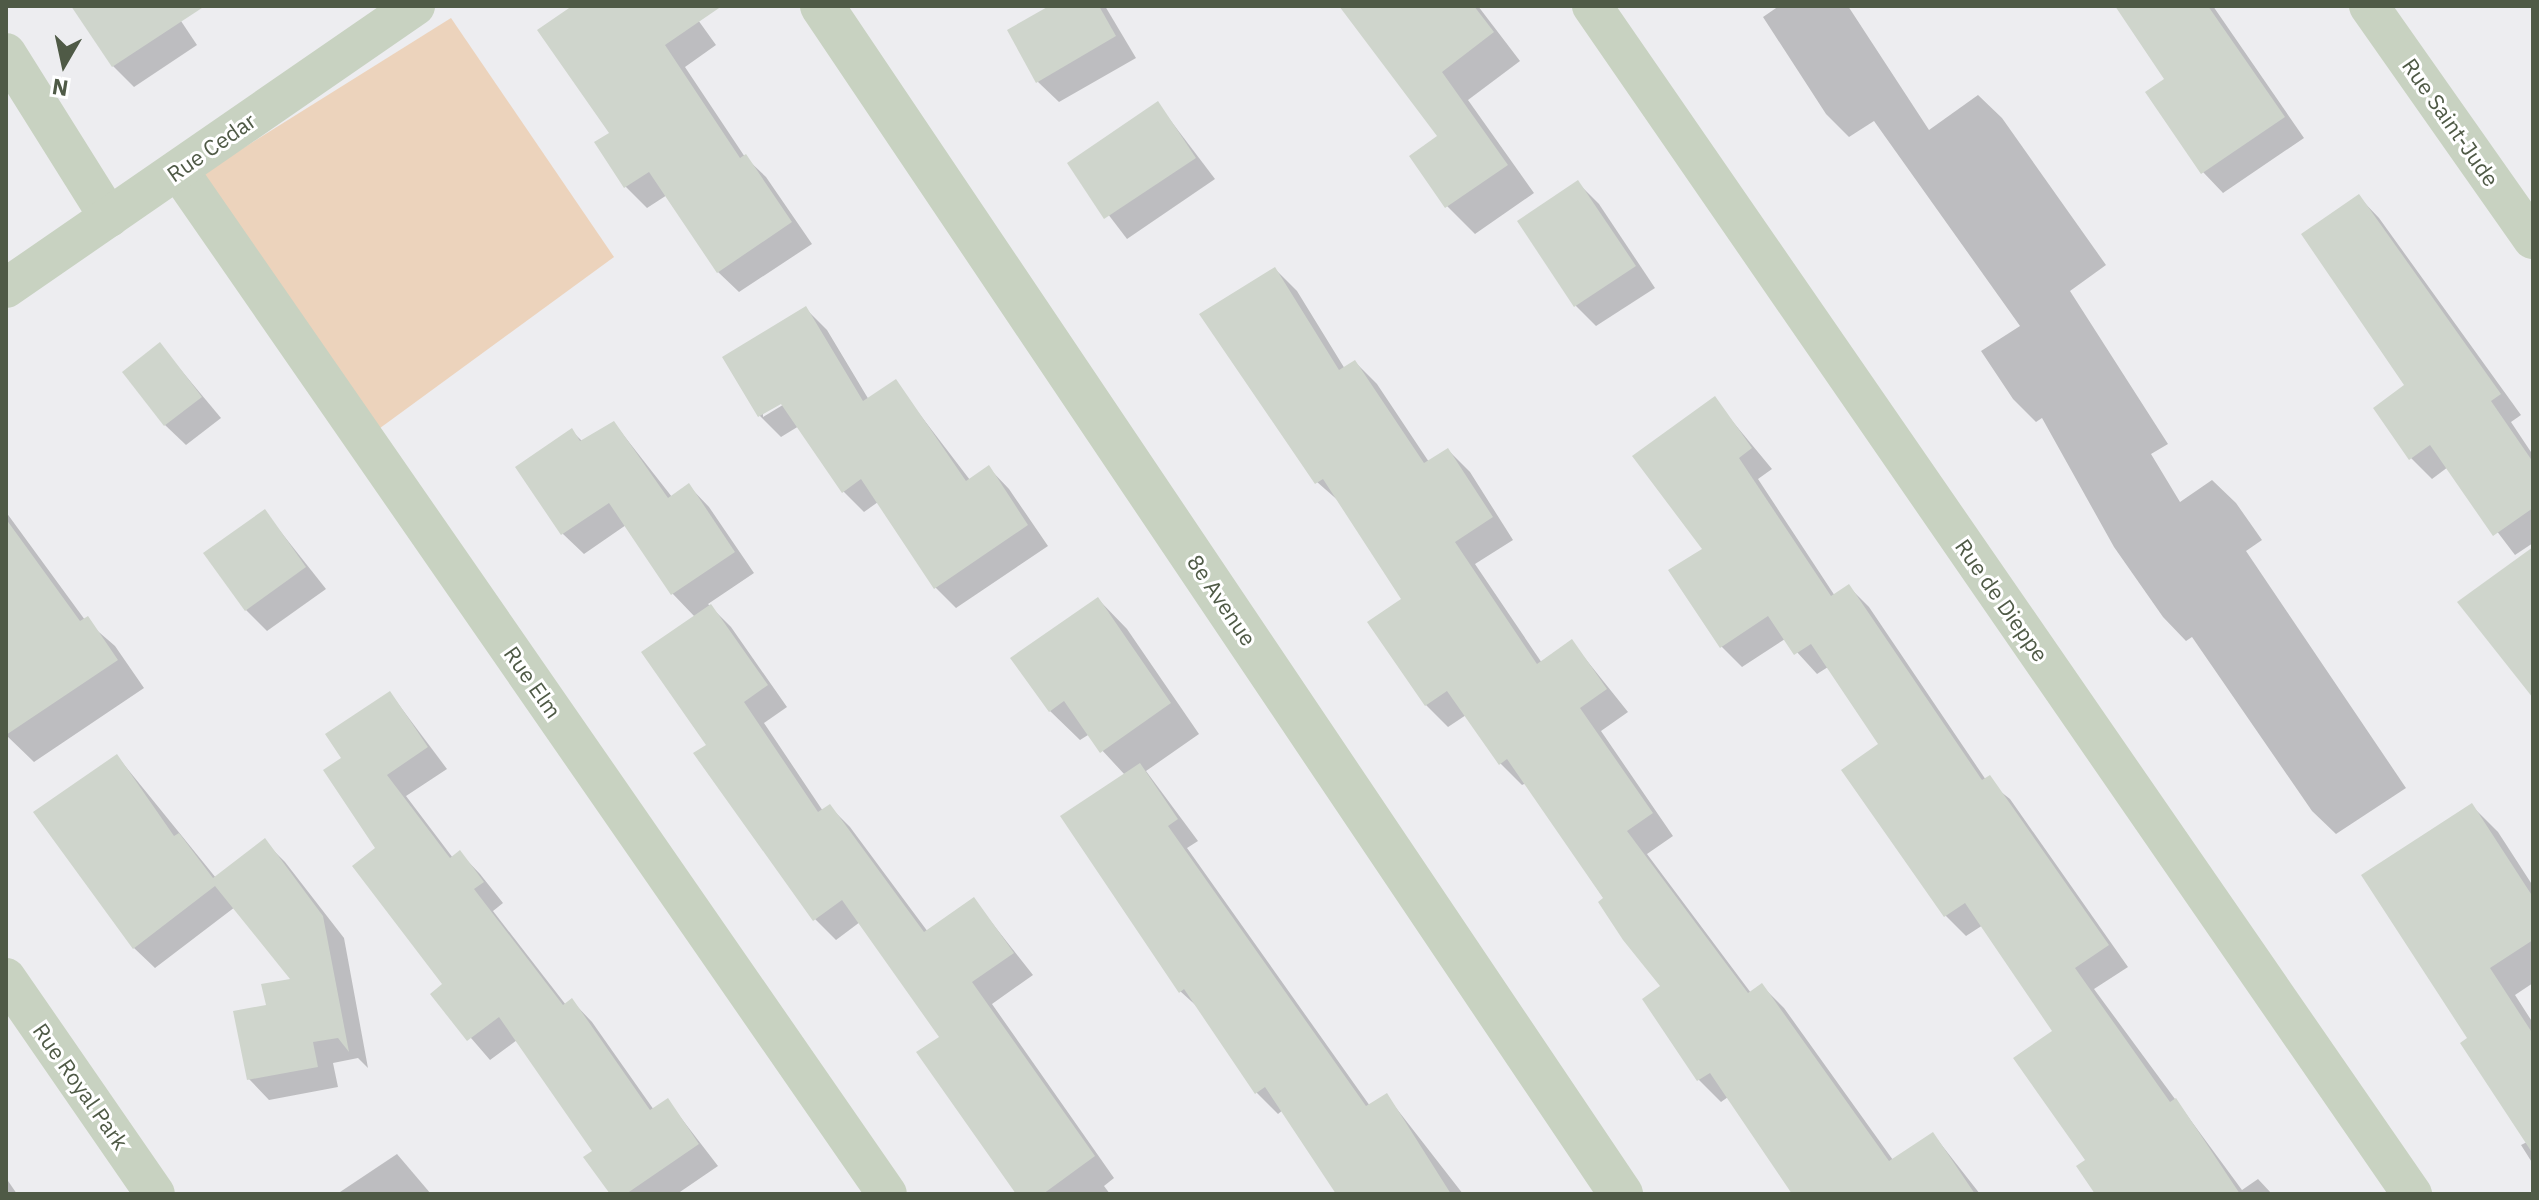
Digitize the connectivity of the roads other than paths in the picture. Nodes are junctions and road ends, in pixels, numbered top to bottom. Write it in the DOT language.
graph roads {
  1 [pos="415,6"];
  2 [pos="822,6"];
  3 [pos="1592,6"];
  4 [pos="2369,6"];
  5 [pos="6,53"];
  6 [pos="178,170"];
  7 [pos="109,217"];
  8 [pos="2533,239"];
  9 [pos="6,288"];
  10 [pos="6,978"];
  11 [pos="155,1194"];
  12 [pos="887,1194"];
  13 [pos="1621,1194"];
  14 [pos="2412,1194"];
  1 -- 6 [label="street, Rue Cedar"];
  2 -- 13 [label="street, 8e Avenue"];
  3 -- 14 [label="street, Rue de Dieppe"];
  4 -- 8 [label="street, Rue Saint-Jude"];
  5 -- 7 [label="street"];
  6 -- 7 [label="street, Rue Cedar"];
  6 -- 12 [label="street, Rue Elm"];
  7 -- 9 [label="street, Rue Cedar"];
  10 -- 11 [label="street, Rue Royal Park"];
}
